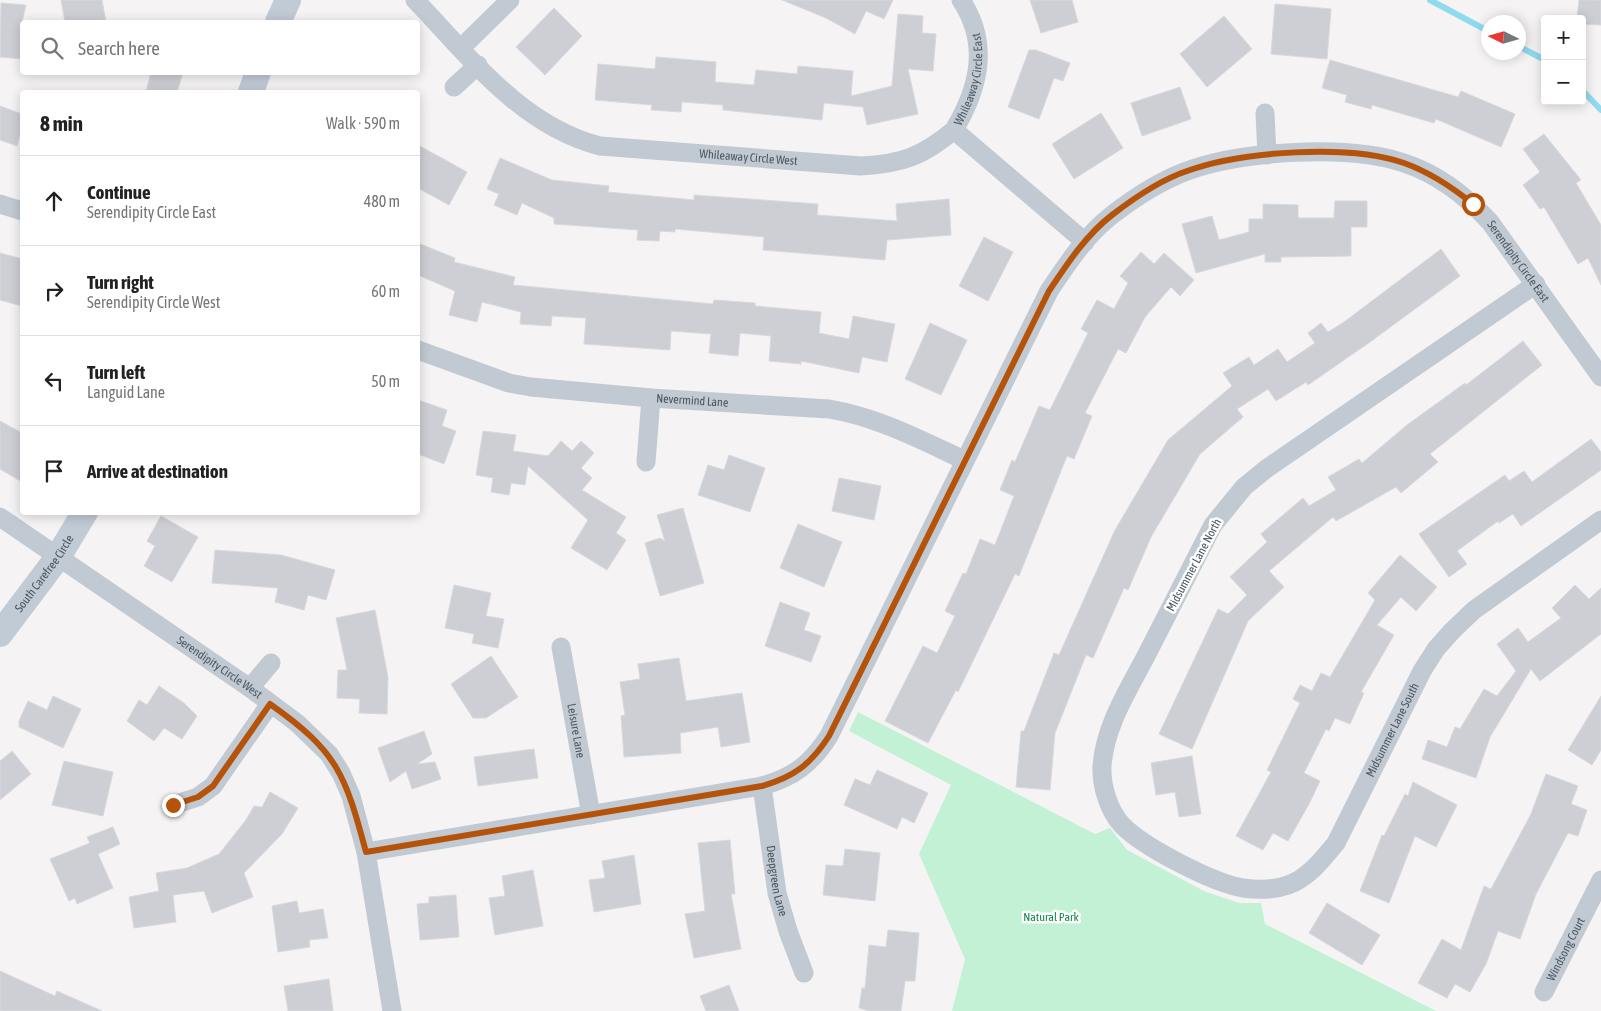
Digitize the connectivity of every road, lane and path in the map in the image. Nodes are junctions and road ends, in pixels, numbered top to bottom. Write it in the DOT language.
graph roads {
  1 [pos="288,0"];
  2 [pos="415,0"];
  3 [pos="510,0"];
  4 [pos="961,0"];
  5 [pos="279,20"];
  6 [pos="461,48"];
  7 [pos="478,65"];
  8 [pos="257,75"];
  9 [pos="454,88"];
  10 [pos="252,90"];
  11 [pos="1265,113"];
  12 [pos="954,130"];
  13 [pos="1266,155"];
  14 [pos="0,204"];
  15 [pos="20,209"];
  16 [pos="1085,242"];
  17 [pos="1536,284"];
  18 [pos="420,351"];
  19 [pos="1601,377"];
  20 [pos="651,398"];
  21 [pos="964,460"];
  22 [pos="646,462"];
  23 [pos="83,515"];
  24 [pos="0,517"];
  25 [pos="1601,520"];
  26 [pos="58,557"];
  27 [pos="0,634"];
  28 [pos="562,647"];
  29 [pos="272,663"];
  30 [pos="250,688"];
  31 [pos="270,704"];
  32 [pos="762,786"];
  33 [pos="173,805"];
  34 [pos="591,815"];
  35 [pos="366,852"];
  36 [pos="1182,864"];
  37 [pos="1601,880"];
  38 [pos="804,973"];
  39 [pos="1544,992"];
  40 [pos="392,1011"];
  1 -- 5 [label="main road"];
  2 -- 6 [label="street, Whileaway Circle West"];
  3 -- 6 [label="street"];
  4 -- 12 [label="street, Whileaway Circle East"];
  6 -- 7 [label="street, Whileaway Circle West"];
  7 -- 9 [label="street"];
  7 -- 12 [label="street, Whileaway Circle West"];
  8 -- 10 [label="main road"];
  11 -- 13 [label="street"];
  12 -- 16 [label="street"];
  13 -- 16 [label="street, Serendipity Circle East"];
  13 -- 17 [label="street, Serendipity Circle East"];
  14 -- 15 [label="street"];
  16 -- 21 [label="street, Serendipity Circle East"];
  17 -- 19 [label="street, Serendipity Circle East"];
  17 -- 36 [label="street, Midsummer Lane North"];
  18 -- 20 [label="street, Nevermind Lane"];
  20 -- 21 [label="street, Nevermind Lane"];
  20 -- 22 [label="street"];
  21 -- 32 [label="street, Serendipity Circle East"];
  23 -- 26 [label="main road, South Carefree Circle"];
  24 -- 26 [label="street, Serendipity Circle West"];
  25 -- 36 [label="street, Midsummer Lane South"];
  26 -- 27 [label="main road, South Carefree Circle"];
  26 -- 30 [label="street, Serendipity Circle West"];
  28 -- 34 [label="street, Leisure Lane"];
  29 -- 30 [label="street"];
  30 -- 31 [label="street, Serendipity Circle West"];
  31 -- 33 [label="street"];
  31 -- 35 [label="street, Serendipity Circle West"];
  32 -- 34 [label="street, Serendipity Circle East"];
  32 -- 38 [label="street, Deepgreen Lane"];
  34 -- 35 [label="street, Serendipity Circle East"];
  35 -- 40 [label="street, Serendipity Circle West"];
  37 -- 39 [label="street, Windsong Court"];
}
